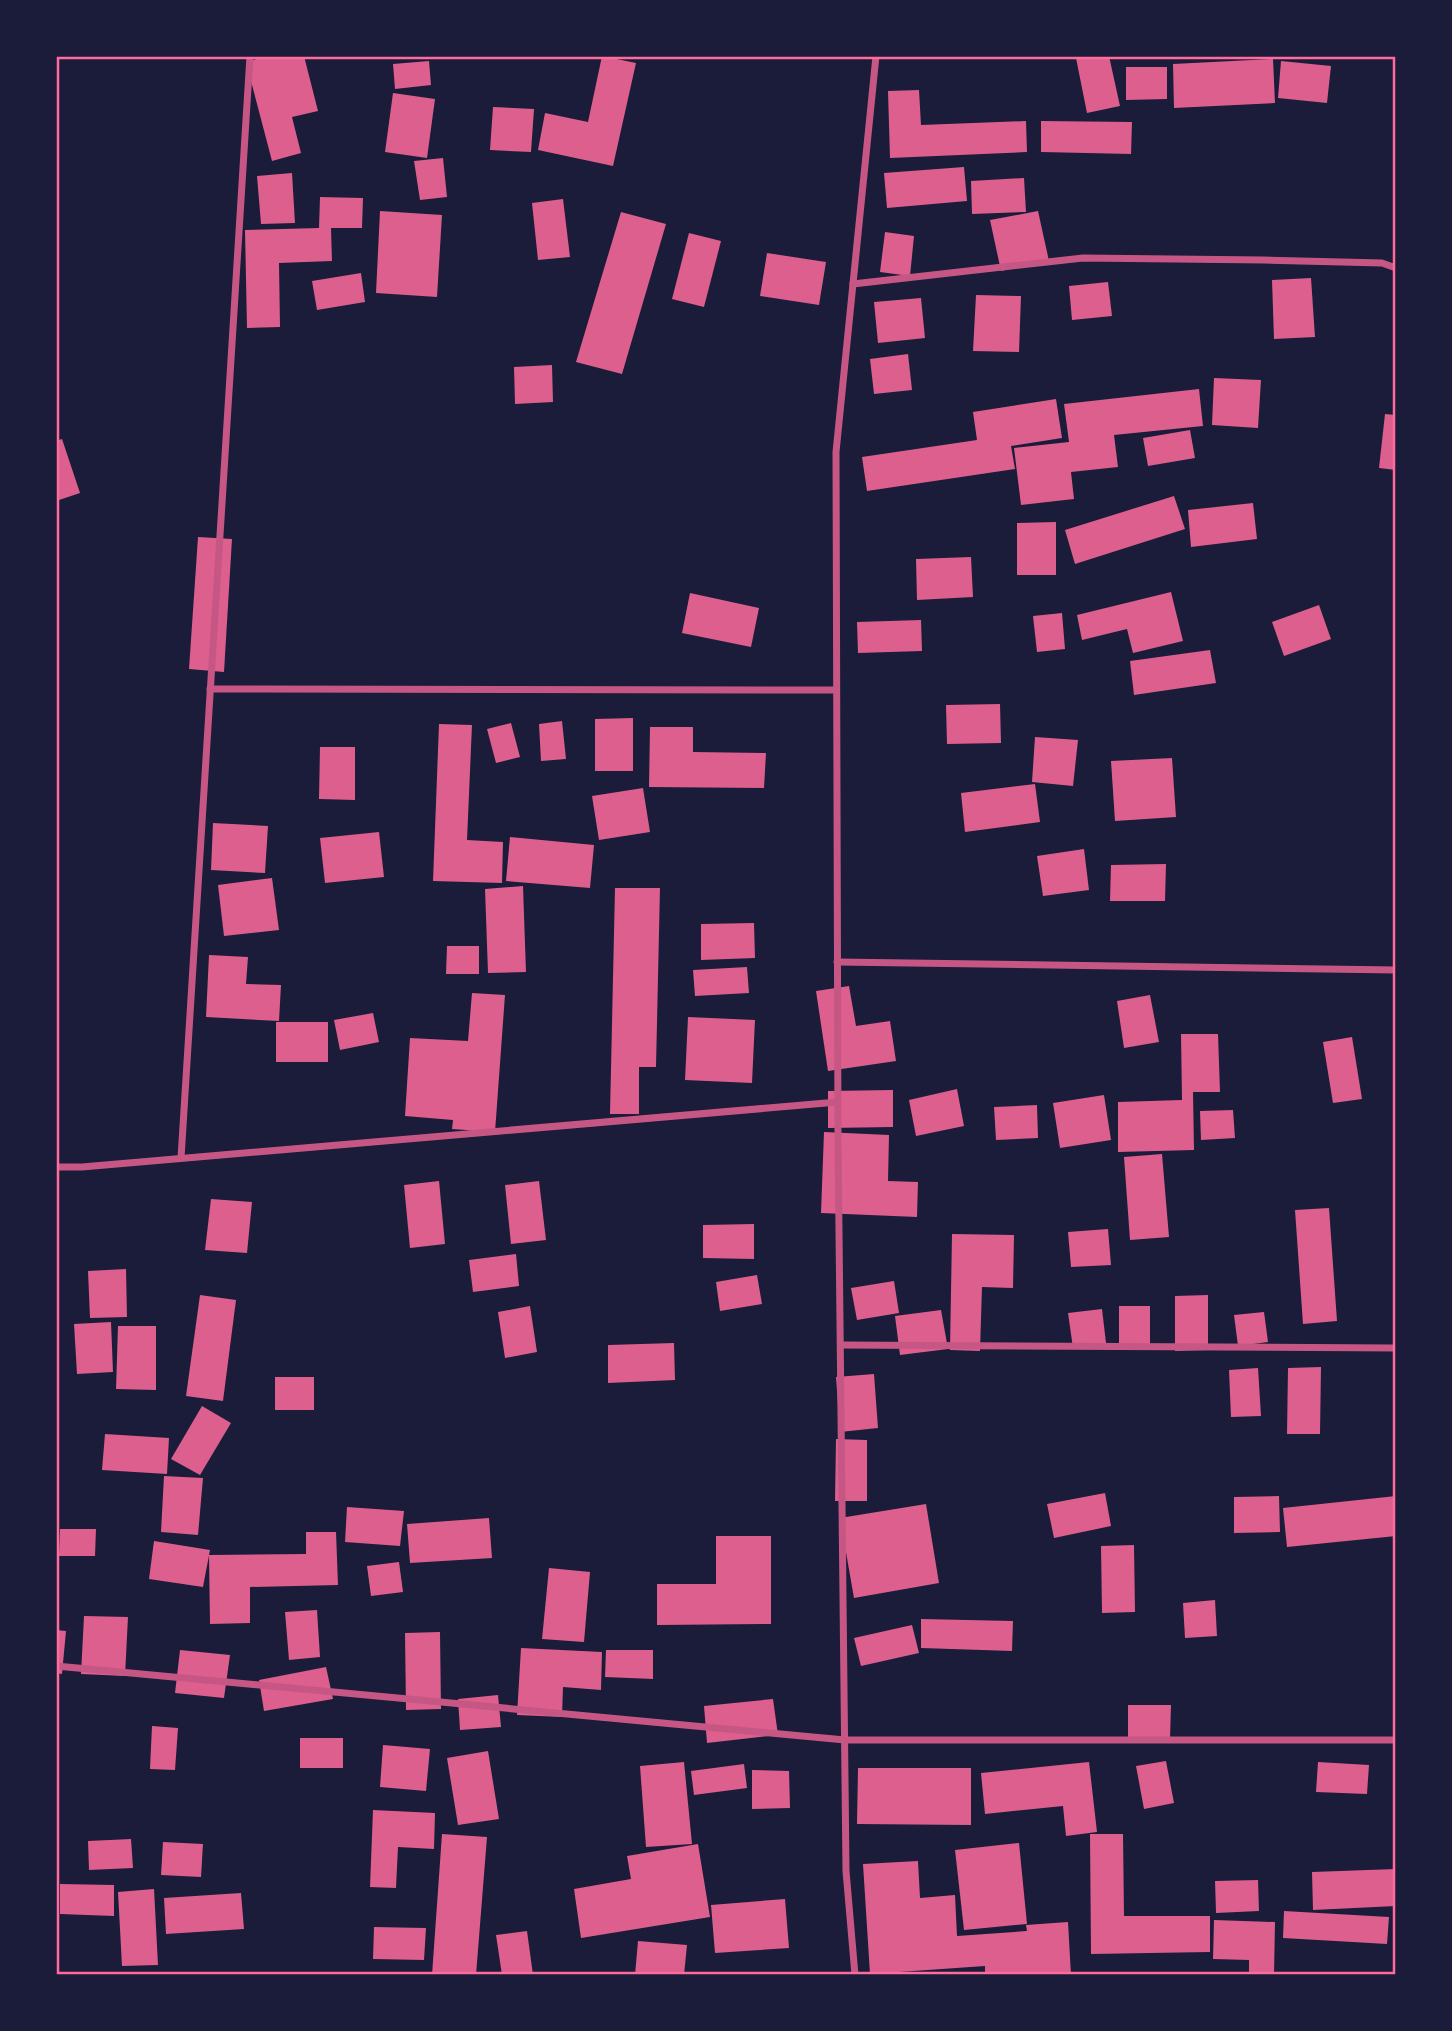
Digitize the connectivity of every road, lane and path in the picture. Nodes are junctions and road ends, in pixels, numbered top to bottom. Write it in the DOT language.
graph roads {
  1 [pos="250,56"];
  2 [pos="876,56"];
  3 [pos="1396,268"];
  4 [pos="853,284"];
  5 [pos="210,689"];
  6 [pos="836,690"];
  7 [pos="837,962"];
  8 [pos="1396,970"];
  9 [pos="838,1102"];
  10 [pos="180,1158"];
  11 [pos="56,1167"];
  12 [pos="841,1345"];
  13 [pos="1396,1348"];
  14 [pos="56,1666"];
  15 [pos="845,1740"];
  16 [pos="1396,1740"];
  17 [pos="855,1975"];
  1 -- 5 [label="street"];
  2 -- 4 [label="street"];
  3 -- 4 [label="street"];
  4 -- 6 [label="street"];
  5 -- 6 [label="street"];
  5 -- 10 [label="street"];
  6 -- 7 [label="street"];
  7 -- 8 [label="street"];
  7 -- 9 [label="street"];
  9 -- 10 [label="street"];
  9 -- 12 [label="street"];
  10 -- 11 [label="street"];
  12 -- 13 [label="street"];
  12 -- 15 [label="street"];
  14 -- 15 [label="street"];
  15 -- 16 [label="street"];
  15 -- 17 [label="street"];
}
